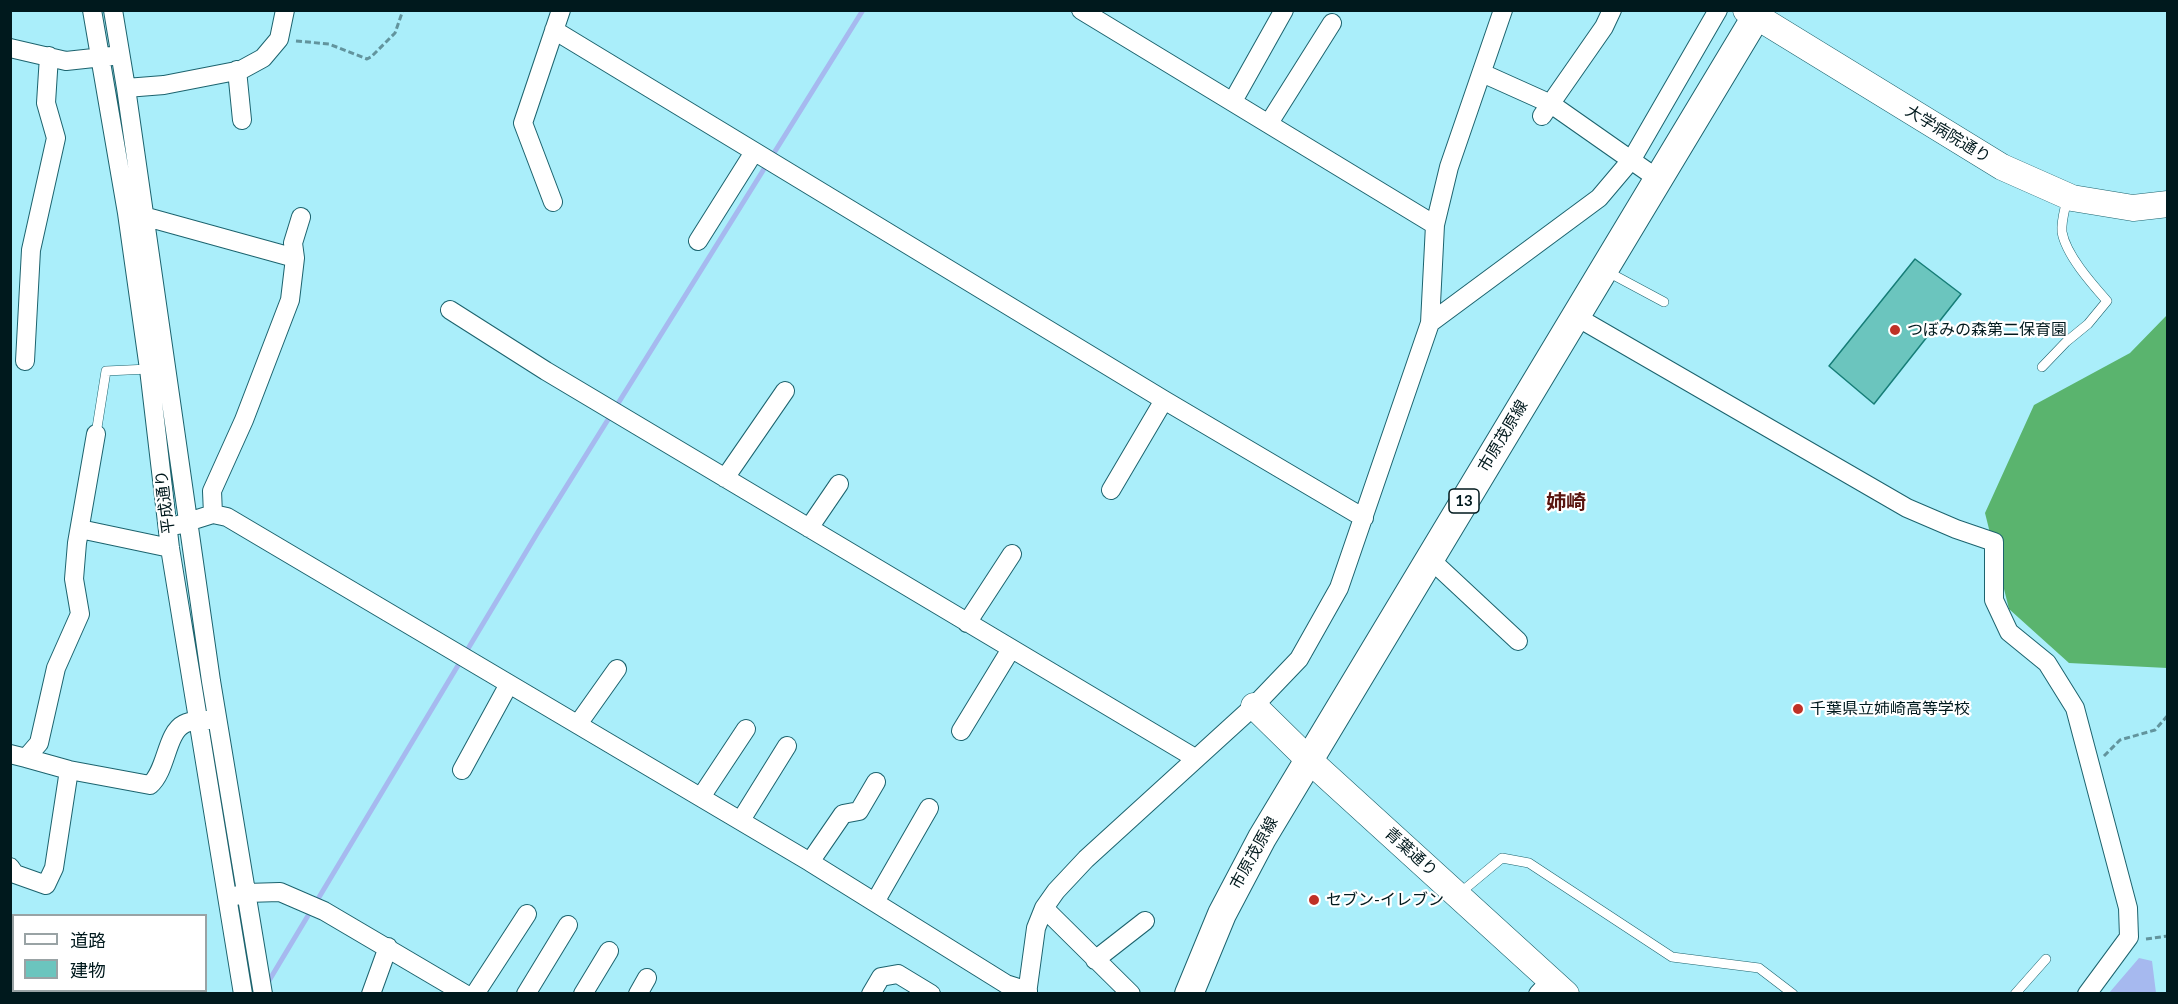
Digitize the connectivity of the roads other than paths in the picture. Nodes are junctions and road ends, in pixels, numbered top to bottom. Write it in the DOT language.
graph roads {
  1 [pos="92,10"];
  2 [pos="113,10"];
  3 [pos="285,10"];
  4 [pos="561,10"];
  5 [pos="1081,10"];
  6 [pos="1284,10"];
  7 [pos="1503,10"];
  8 [pos="1612,10"];
  9 [pos="1718,10"];
  10 [pos="1754,13"];
  11 [pos="1332,24"];
  12 [pos="554,30"];
  13 [pos="10,48"];
  14 [pos="120,55"];
  15 [pos="49,56"];
  16 [pos="100,57"];
  17 [pos="237,70"];
  18 [pos="1482,73"];
  19 [pos="126,88"];
  20 [pos="1233,101"];
  21 [pos="1546,110"];
  22 [pos="242,120"];
  23 [pos="1269,123"];
  24 [pos="754,152"];
  25 [pos="1632,159"];
  26 [pos="1658,179"];
  27 [pos="2067,196"];
  28 [pos="554,202"];
  29 [pos="2168,204"];
  30 [pos="144,216"];
  31 [pos="301,217"];
  32 [pos="1435,225"];
  33 [pos="698,241"];
  34 [pos="295,258"];
  35 [pos="1603,269"];
  36 [pos="1664,302"];
  37 [pos="450,310"];
  38 [pos="1575,316"];
  39 [pos="1430,324"];
  40 [pos="25,361"];
  41 [pos="2042,367"];
  42 [pos="149,369"];
  43 [pos="785,391"];
  44 [pos="1164,400"];
  45 [pos="96,434"];
  46 [pos="726,478"];
  47 [pos="838,484"];
  48 [pos="1111,490"];
  49 [pos="213,514"];
  50 [pos="1364,519"];
  51 [pos="189,522"];
  52 [pos="168,527"];
  53 [pos="809,528"];
  54 [pos="80,529"];
  55 [pos="170,548"];
  56 [pos="1012,554"];
  57 [pos="1429,558"];
  58 [pos="967,622"];
  59 [pos="1518,641"];
  60 [pos="1011,649"];
  61 [pos="617,669"];
  62 [pos="509,684"];
  63 [pos="1254,706"];
  64 [pos="217,718"];
  65 [pos="198,721"];
  66 [pos="578,724"];
  67 [pos="746,729"];
  68 [pos="961,731"];
  69 [pos="787,746"];
  70 [pos="18,755"];
  71 [pos="1195,758"];
  72 [pos="1309,760"];
  73 [pos="69,770"];
  74 [pos="462,770"];
  75 [pos="876,782"];
  76 [pos="701,797"];
  77 [pos="929,808"];
  78 [pos="741,820"];
  79 [pos="810,862"];
  80 [pos="10,867"];
  81 [pos="246,893"];
  82 [pos="1458,895"];
  83 [pos="227,898"];
  84 [pos="874,902"];
  85 [pos="1044,908"];
  86 [pos="527,914"];
  87 [pos="1145,921"];
  88 [pos="568,925"];
  89 [pos="387,947"];
  90 [pos="609,951"];
  91 [pos="2046,959"];
  92 [pos="1095,960"];
  93 [pos="1552,989"];
  94 [pos="1028,992"];
  95 [pos="243,993"];
  96 [pos="263,993"];
  97 [pos="371,993"];
  98 [pos="465,993"];
  99 [pos="476,993"];
  100 [pos="526,993"];
  101 [pos="583,993"];
  102 [pos="871,993"];
  103 [pos="931,993"];
  104 [pos="1131,993"];
  105 [pos="1190,993"];
  106 [pos="1793,993"];
  107 [pos="2015,993"];
  108 [pos="2087,993"];
  1 -- 16 [label="street, 平成通り"];
  2 -- 14 [label="street, 平成通り"];
  3 -- 17 [label="street"];
  4 -- 12 [label="street"];
  5 -- 20 [label="street"];
  6 -- 20 [label="street"];
  7 -- 18 [label="street"];
  8 -- 21 [label="street"];
  9 -- 25 [label="street"];
  10 -- 26 [label="main road, 市原茂原線 / 13"];
  10 -- 27 [label="street, 大学病院通り"];
  11 -- 23 [label="street"];
  12 -- 24 [label="street"];
  12 -- 28 [label="street"];
  13 -- 15 [label="street"];
  14 -- 16 [label="street"];
  14 -- 19 [label="street, 平成通り"];
  15 -- 16 [label="street"];
  15 -- 40 [label="street"];
  16 -- 42 [label="street, 平成通り"];
  17 -- 19 [label="street"];
  17 -- 22 [label="street"];
  18 -- 21 [label="street"];
  18 -- 32 [label="street"];
  19 -- 30 [label="street, 平成通り"];
  20 -- 23 [label="street"];
  21 -- 25 [label="street"];
  23 -- 32 [label="street"];
  24 -- 33 [label="street"];
  24 -- 44 [label="street"];
  25 -- 26 [label="street"];
  25 -- 39 [label="street"];
  26 -- 35 [label="main road, 市原茂原線 / 13"];
  27 -- 29 [label="street, 大学病院通り"];
  27 -- 41 [label="lane"];
  30 -- 34 [label="street"];
  30 -- 51 [label="street, 平成通り"];
  31 -- 34 [label="street"];
  32 -- 39 [label="street"];
  34 -- 49 [label="street"];
  35 -- 36 [label="lane"];
  35 -- 38 [label="main road, 市原茂原線 / 13"];
  37 -- 46 [label="street"];
  38 -- 57 [label="main road, 市原茂原線 / 13"];
  38 -- 108 [label="street"];
  39 -- 50 [label="street"];
  42 -- 45 [label="lane"];
  42 -- 52 [label="street, 平成通り"];
  43 -- 46 [label="street"];
  44 -- 48 [label="street"];
  44 -- 50 [label="street"];
  45 -- 54 [label="street"];
  46 -- 53 [label="street"];
  47 -- 53 [label="street"];
  49 -- 51 [label="street"];
  49 -- 62 [label="street"];
  50 -- 63 [label="street"];
  51 -- 52 [label="street"];
  51 -- 64 [label="street, 平成通り"];
  52 -- 55 [label="street, 平成通り"];
  53 -- 58 [label="street"];
  54 -- 55 [label="street"];
  54 -- 70 [label="street"];
  55 -- 65 [label="street, 平成通り"];
  56 -- 58 [label="street"];
  57 -- 59 [label="street"];
  57 -- 72 [label="main road, 市原茂原線 / 13"];
  58 -- 60 [label="street"];
  60 -- 68 [label="street"];
  60 -- 71 [label="street"];
  61 -- 66 [label="street"];
  62 -- 66 [label="street"];
  62 -- 74 [label="street"];
  63 -- 71 [label="street"];
  63 -- 72 [label="street, 青葉通り"];
  64 -- 65 [label="street"];
  64 -- 81 [label="street, 平成通り"];
  65 -- 73 [label="street"];
  65 -- 83 [label="street, 平成通り"];
  66 -- 76 [label="street"];
  67 -- 76 [label="street"];
  69 -- 78 [label="street"];
  70 -- 73 [label="street"];
  71 -- 85 [label="street"];
  72 -- 82 [label="street, 青葉通り"];
  72 -- 105 [label="main road, 市原茂原線 / 13"];
  73 -- 80 [label="street"];
  75 -- 79 [label="street"];
  76 -- 78 [label="street"];
  77 -- 84 [label="street"];
  78 -- 79 [label="street"];
  79 -- 84 [label="street"];
  81 -- 83 [label="street"];
  81 -- 89 [label="street"];
  81 -- 96 [label="street, 平成通り"];
  82 -- 93 [label="street, 青葉通り"];
  82 -- 106 [label="lane"];
  83 -- 95 [label="street, 平成通り"];
  84 -- 94 [label="street"];
  85 -- 92 [label="street"];
  85 -- 94 [label="street"];
  86 -- 99 [label="street"];
  87 -- 92 [label="street"];
  88 -- 100 [label="street"];
  89 -- 97 [label="street"];
  89 -- 98 [label="street"];
  90 -- 101 [label="street"];
  91 -- 107 [label="lane"];
  92 -- 104 [label="street"];
  102 -- 103 [label="street"];
}
